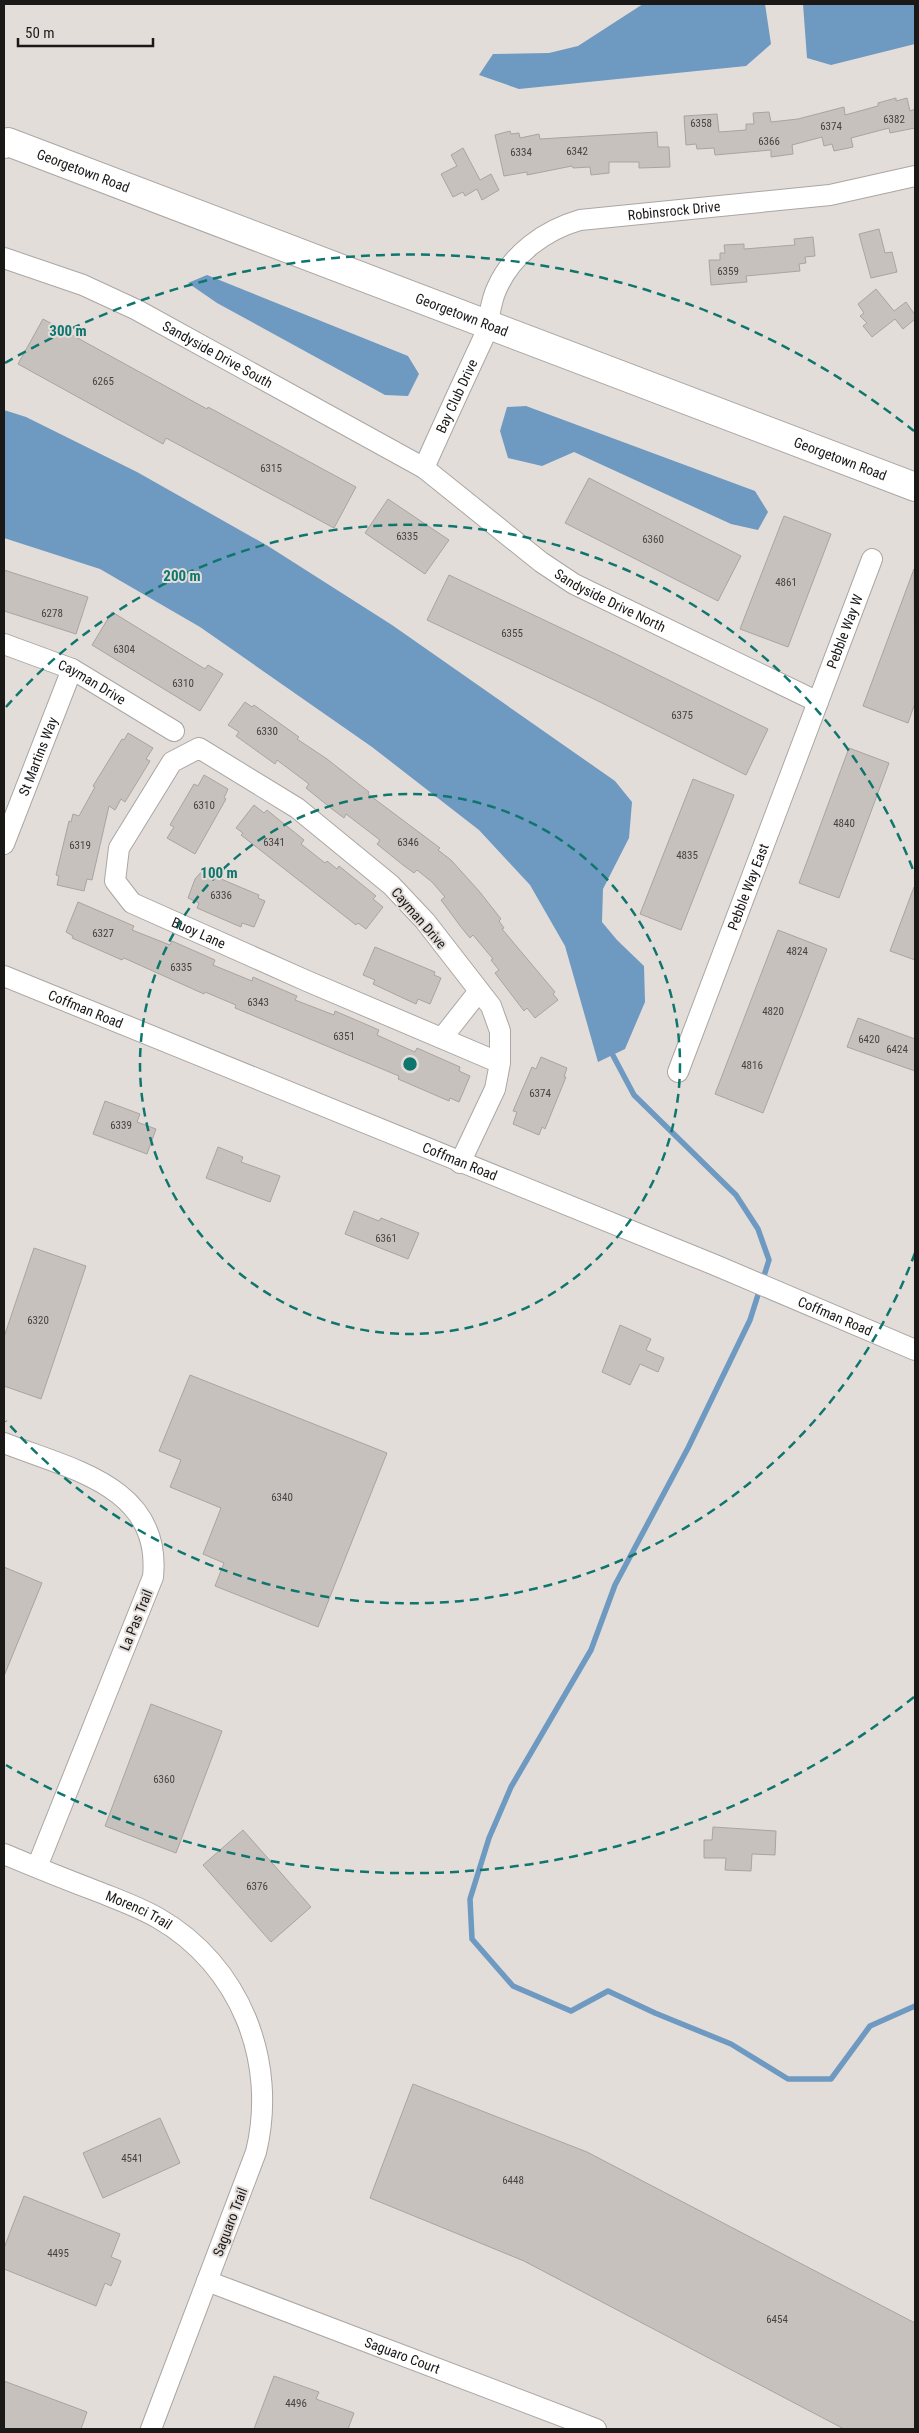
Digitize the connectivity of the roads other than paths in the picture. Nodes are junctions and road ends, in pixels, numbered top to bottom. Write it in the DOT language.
graph roads {
  1 [pos="5,137"];
  2 [pos="915,176"];
  3 [pos="4,258"];
  4 [pos="489,325"];
  5 [pos="424,468"];
  6 [pos="915,487"];
  7 [pos="872,559"];
  8 [pos="4,644"];
  9 [pos="72,669"];
  10 [pos="818,702"];
  11 [pos="174,731"];
  12 [pos="199,748"];
  13 [pos="5,838"];
  14 [pos="4,976"];
  15 [pos="479,992"];
  16 [pos="442,1038"];
  17 [pos="500,1063"];
  18 [pos="678,1072"];
  19 [pos="460,1163"];
  20 [pos="915,1350"];
  21 [pos="4,1443"];
  22 [pos="4,1854"];
  23 [pos="37,1867"];
  24 [pos="242,2009"];
  25 [pos="207,2281"];
  26 [pos="151,2429"];
  27 [pos="596,2429"];
  1 -- 4 [label="main road, Georgetown Road"];
  2 -- 4 [label="street, Robinsrock Drive"];
  3 -- 5 [label="street, Sandyside Drive South"];
  4 -- 5 [label="street, Bay Club Drive"];
  4 -- 6 [label="main road, Georgetown Road"];
  5 -- 10 [label="street, Sandyside Drive North"];
  7 -- 10 [label="street, Pebble Way W"];
  8 -- 9 [label="street, Cayman Drive"];
  9 -- 11 [label="street, Cayman Drive"];
  9 -- 13 [label="street, St Martins Way"];
  10 -- 18 [label="street, Pebble Way East"];
  12 -- 15 [label="street, Cayman Drive"];
  12 -- 16 [label="street, Buoy Lane"];
  14 -- 19 [label="street, Coffman Road"];
  15 -- 16 [label="street"];
  15 -- 17 [label="street, Cayman Drive"];
  16 -- 17 [label="street, Buoy Lane"];
  17 -- 19 [label="street, Cayman Drive"];
  19 -- 20 [label="street, Coffman Road"];
  21 -- 23 [label="street, La Pas Trail"];
  22 -- 23 [label="street, Morenci Trail"];
  23 -- 24 [label="street, Morenci Trail"];
  24 -- 25 [label="street, Saguaro Trail"];
  25 -- 26 [label="street, Saguaro Trail"];
  25 -- 27 [label="street, Saguaro Court"];
}
